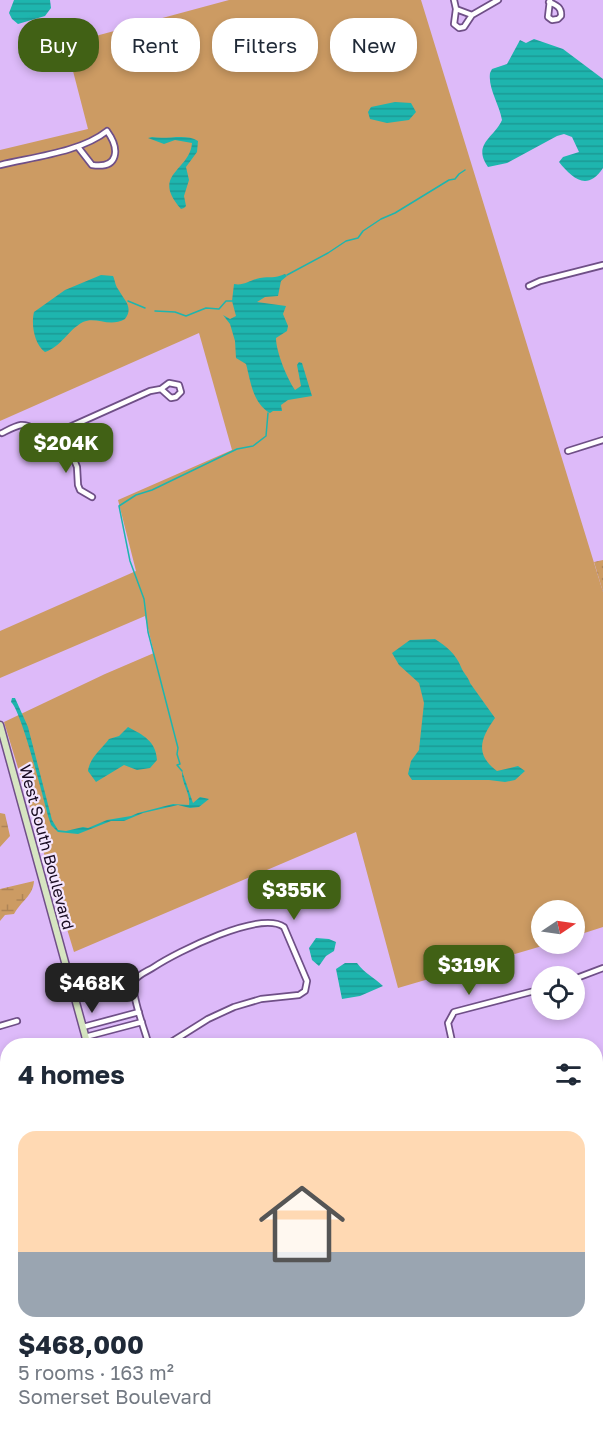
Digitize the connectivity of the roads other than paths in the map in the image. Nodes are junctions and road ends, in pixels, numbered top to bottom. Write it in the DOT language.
graph roads {
  1 [pos="454,0"];
  2 [pos="498,0"];
  3 [pos="456,9"];
  4 [pos="472,15"];
  5 [pos="78,147"];
  6 [pos="0,165"];
  7 [pos="603,266"];
  8 [pos="529,286"];
  9 [pos="161,389"];
  10 [pos="62,430"];
  11 [pos="1,434"];
  12 [pos="603,440"];
  13 [pos="568,451"];
  14 [pos="92,497"];
  15 [pos="0,725"];
  16 [pos="603,968"];
  17 [pos="585,975"];
  18 [pos="531,991"];
  19 [pos="139,1012"];
  20 [pos="17,1021"];
  21 [pos="142,1022"];
  22 [pos="0,1026"];
  23 [pos="83,1027"];
  24 [pos="85,1037"];
  25 [pos="147,1038"];
  26 [pos="178,1038"];
  27 [pos="451,1038"];
  1 -- 3 [label="street"];
  2 -- 4 [label="street"];
  3 -- 4 [label="street"];
  3 -- 4 [label="street"];
  5 -- 5 [label="street"];
  5 -- 6 [label="street"];
  7 -- 8 [label="street"];
  9 -- 10 [label="street"];
  10 -- 11 [label="street"];
  10 -- 14 [label="street"];
  12 -- 13 [label="street"];
  15 -- 23 [label="main road, West South Boulevard"];
  16 -- 17 [label="street"];
  18 -- 27 [label="street"];
  19 -- 21 [label="street"];
  19 -- 23 [label="street"];
  19 -- 26 [label="street"];
  20 -- 22 [label="street"];
  21 -- 24 [label="street"];
  21 -- 25 [label="street"];
  23 -- 24 [label="main road, West South Boulevard"];
}
